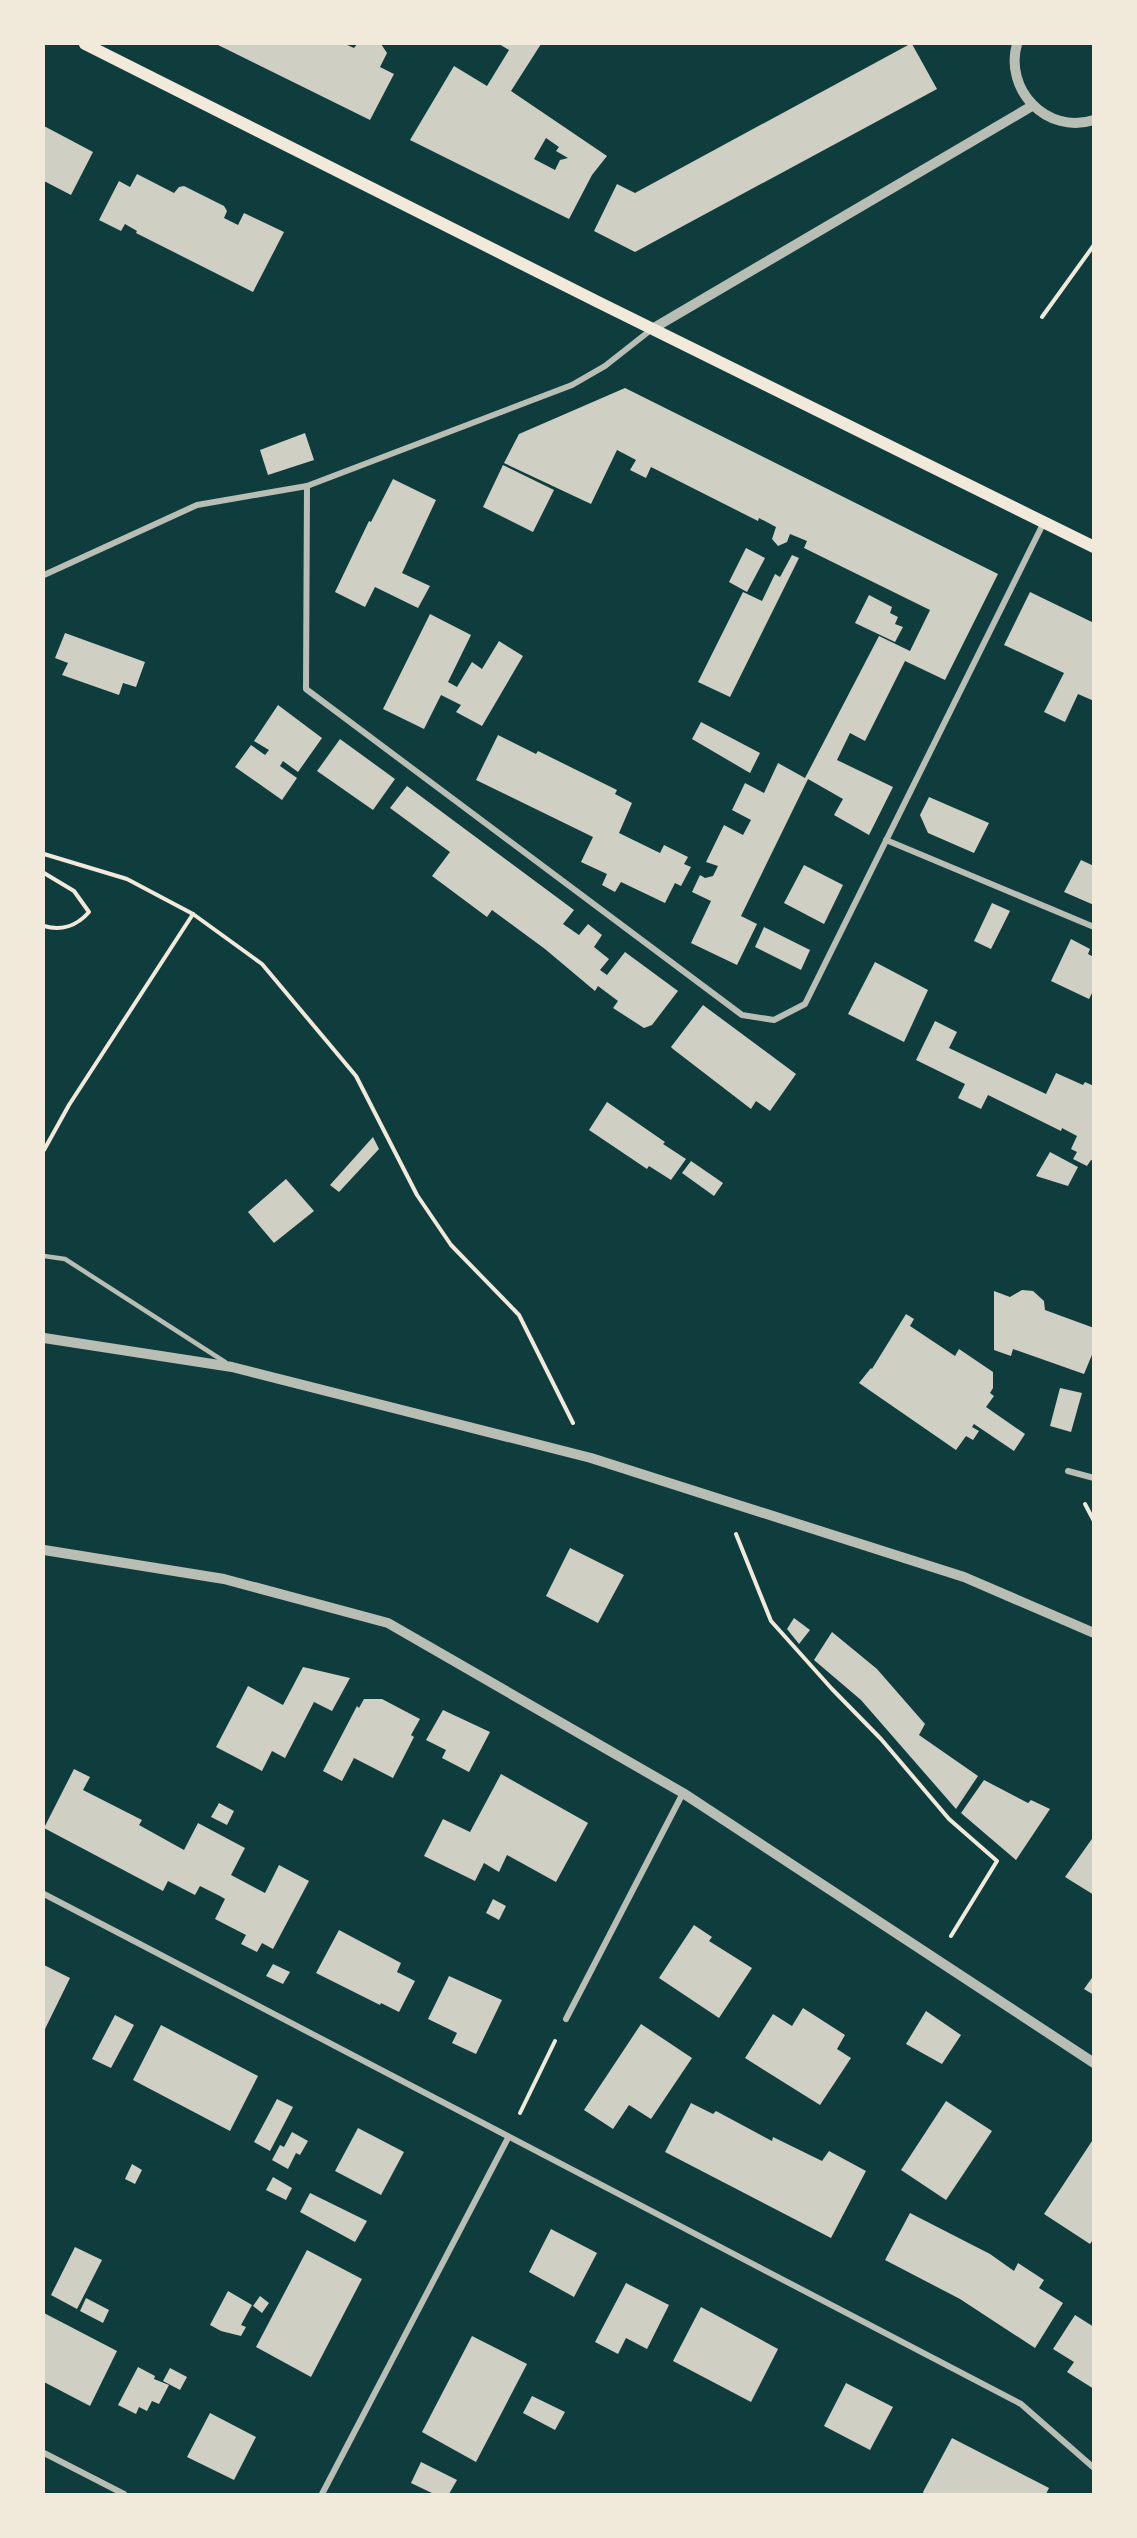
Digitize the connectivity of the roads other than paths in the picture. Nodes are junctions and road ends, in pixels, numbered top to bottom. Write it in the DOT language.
graph roads {
  1 [pos="85,44"];
  2 [pos="1017,44"];
  3 [pos="1032,106"];
  4 [pos="1094,120"];
  5 [pos="652,328"];
  6 [pos="307,486"];
  7 [pos="1044,522"];
  8 [pos="1094,547"];
  9 [pos="44,575"];
  10 [pos="886,840"];
  11 [pos="1094,927"];
  12 [pos="44,1256"];
  13 [pos="44,1338"];
  14 [pos="232,1367"];
  15 [pos="1068,1471"];
  16 [pos="1094,1478"];
  17 [pos="44,1550"];
  18 [pos="1094,1633"];
  19 [pos="683,1793"];
  20 [pos="44,1894"];
  21 [pos="566,2019"];
  22 [pos="1094,2063"];
  23 [pos="508,2138"];
  24 [pos="44,2453"];
  25 [pos="1094,2468"];
  26 [pos="124,2494"];
  27 [pos="322,2494"];
  1 -- 5 [label="main road"];
  2 -- 3 [label="street"];
  3 -- 4 [label="street"];
  3 -- 5 [label="street"];
  5 -- 6 [label="street"];
  5 -- 7 [label="main road"];
  6 -- 9 [label="street"];
  6 -- 10 [label="street"];
  7 -- 8 [label="main road"];
  7 -- 10 [label="street"];
  10 -- 11 [label="street"];
  12 -- 14 [label="lane"];
  13 -- 14 [label="street"];
  14 -- 18 [label="street"];
  15 -- 16 [label="street"];
  17 -- 19 [label="street"];
  19 -- 21 [label="street"];
  19 -- 22 [label="street"];
  20 -- 23 [label="street"];
  23 -- 25 [label="street"];
  23 -- 27 [label="street"];
  24 -- 26 [label="street"];
}
